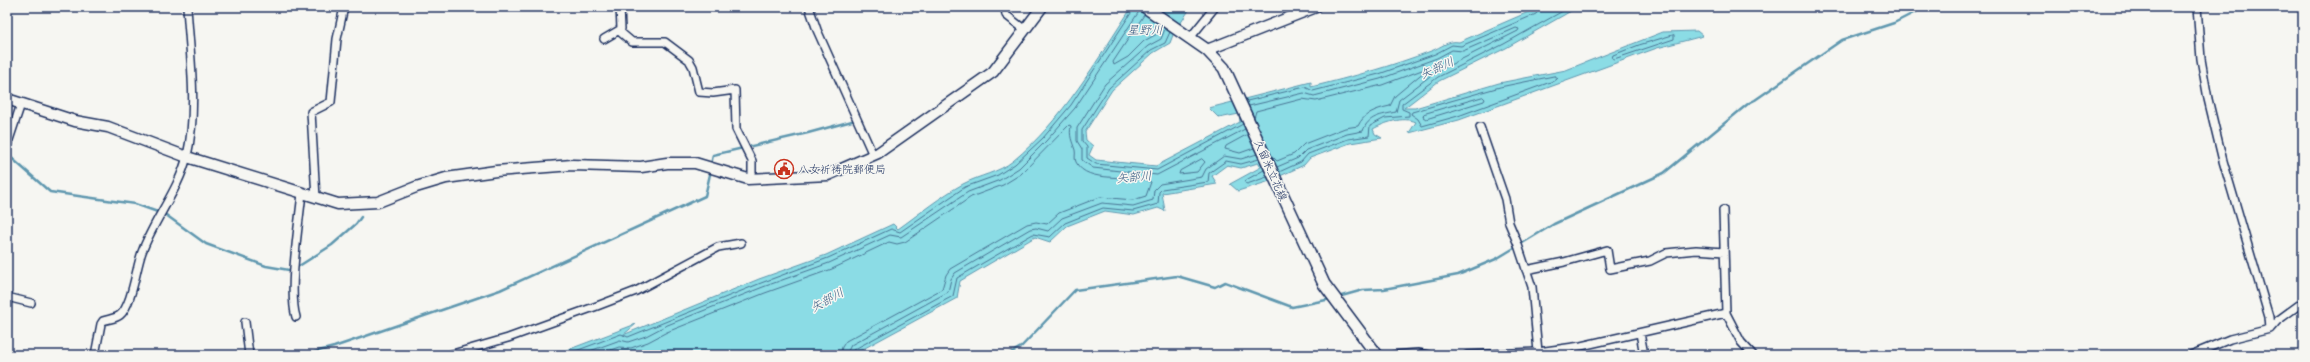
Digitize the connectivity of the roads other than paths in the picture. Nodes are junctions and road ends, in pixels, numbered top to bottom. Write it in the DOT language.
graph roads {
  1 [pos="187,7"];
  2 [pos="344,7"];
  3 [pos="620,7"];
  4 [pos="809,7"];
  5 [pos="1006,7"];
  6 [pos="1042,7"];
  7 [pos="1145,7"];
  8 [pos="1215,7"];
  9 [pos="1316,7"];
  10 [pos="2197,7"];
  11 [pos="1025,30"];
  12 [pos="619,31"];
  13 [pos="1187,36"];
  14 [pos="604,38"];
  15 [pos="1207,50"];
  16 [pos="7,99"];
  17 [pos="21,104"];
  18 [pos="1480,127"];
  19 [pos="7,146"];
  20 [pos="873,155"];
  21 [pos="187,157"];
  22 [pos="752,179"];
  23 [pos="302,194"];
  24 [pos="316,198"];
  25 [pos="1723,210"];
  26 [pos="741,243"];
  27 [pos="1724,252"];
  28 [pos="1526,270"];
  29 [pos="7,297"];
  30 [pos="2303,302"];
  31 [pos="31,303"];
  32 [pos="1726,313"];
  33 [pos="296,317"];
  34 [pos="245,322"];
  35 [pos="2270,329"];
  36 [pos="1640,334"];
  37 [pos="1538,352"];
  38 [pos="95,355"];
  39 [pos="249,355"];
  40 [pos="449,355"];
  41 [pos="1377,355"];
  42 [pos="1394,355"];
  43 [pos="1428,355"];
  44 [pos="1466,355"];
  45 [pos="1644,355"];
  46 [pos="1753,355"];
  47 [pos="2191,355"];
  1 -- 21 [label="street"];
  2 -- 24 [label="street"];
  3 -- 12 [label="street"];
  4 -- 20 [label="street"];
  5 -- 11 [label="street"];
  6 -- 11 [label="street"];
  7 -- 13 [label="main road, 久留米立花線"];
  8 -- 13 [label="street"];
  9 -- 15 [label="street"];
  10 -- 35 [label="street"];
  11 -- 20 [label="street"];
  12 -- 14 [label="street"];
  12 -- 22 [label="street"];
  13 -- 15 [label="main road, 久留米立花線"];
  15 -- 41 [label="main road, 久留米立花線"];
  16 -- 17 [label="street"];
  17 -- 19 [label="street"];
  17 -- 21 [label="street"];
  18 -- 28 [label="street"];
  20 -- 22 [label="street"];
  21 -- 23 [label="street"];
  21 -- 38 [label="street"];
  22 -- 24 [label="street"];
  23 -- 24 [label="street"];
  23 -- 33 [label="street"];
  25 -- 27 [label="street"];
  26 -- 40 [label="street"];
  27 -- 28 [label="street"];
  27 -- 32 [label="street"];
  28 -- 37 [label="street"];
  29 -- 31 [label="street"];
  30 -- 35 [label="street"];
  32 -- 36 [label="street"];
  32 -- 46 [label="street"];
  34 -- 39 [label="street"];
  35 -- 47 [label="street"];
  36 -- 37 [label="street"];
  36 -- 45 [label="street"];
  37 -- 44 [label="street"];
  42 -- 43 [label="street"];
}
